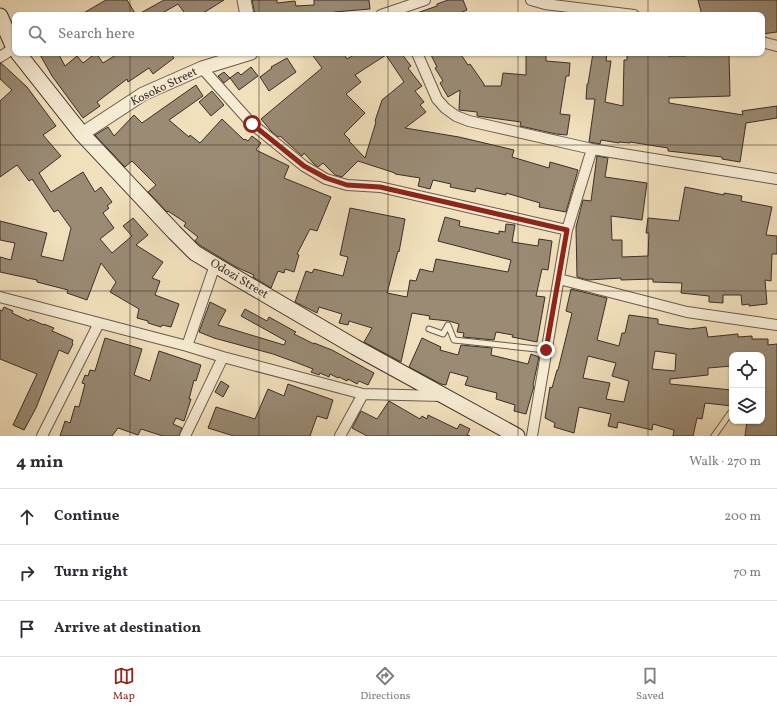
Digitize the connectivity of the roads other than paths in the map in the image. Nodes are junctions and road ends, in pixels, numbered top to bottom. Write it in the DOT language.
graph roads {
  1 [pos="244,0"];
  2 [pos="425,0"];
  3 [pos="531,0"];
  4 [pos="246,12"];
  5 [pos="400,12"];
  6 [pos="610,12"];
  7 [pos="0,16"];
  8 [pos="0,28"];
  9 [pos="12,42"];
  10 [pos="765,43"];
  11 [pos="12,44"];
  12 [pos="777,46"];
  13 [pos="12,52"];
  14 [pos="21,56"];
  15 [pos="242,56"];
  16 [pos="418,56"];
  17 [pos="0,57"];
  18 [pos="202,68"];
  19 [pos="82,134"];
  20 [pos="592,149"];
  21 [pos="777,179"];
  22 [pos="567,230"];
  23 [pos="215,265"];
  24 [pos="559,279"];
  25 [pos="0,297"];
  26 [pos="99,323"];
  27 [pos="777,325"];
  28 [pos="429,329"];
  29 [pos="187,346"];
  30 [pos="546,350"];
  31 [pos="223,357"];
  32 [pos="364,394"];
  33 [pos="445,396"];
  34 [pos="729,415"];
  35 [pos="509,434"];
  36 [pos="42,436"];
  37 [pos="185,436"];
  38 [pos="340,436"];
  39 [pos="533,436"];
  40 [pos="714,436"];
  1 -- 4 [label="street"];
  2 -- 5 [label="street"];
  3 -- 6 [label="street"];
  7 -- 9 [label="main road"];
  8 -- 11 [label="main road"];
  10 -- 12 [label="street"];
  13 -- 17 [label="street"];
  14 -- 19 [label="main road, Odozi Street"];
  15 -- 18 [label="street, Kosoko Street"];
  16 -- 20 [label="street"];
  18 -- 19 [label="street, Kosoko Street"];
  18 -- 22 [label="street"];
  19 -- 23 [label="main road, Odozi Street"];
  20 -- 21 [label="street"];
  20 -- 22 [label="street"];
  22 -- 24 [label="street"];
  23 -- 29 [label="street"];
  23 -- 33 [label="main road, Odozi Street"];
  24 -- 27 [label="street"];
  24 -- 30 [label="street"];
  25 -- 26 [label="street"];
  26 -- 29 [label="street"];
  26 -- 36 [label="street"];
  28 -- 30 [label="lane"];
  29 -- 31 [label="street"];
  30 -- 39 [label="street"];
  31 -- 32 [label="street"];
  31 -- 37 [label="street"];
  32 -- 33 [label="street"];
  32 -- 38 [label="street"];
  33 -- 35 [label="main road, Odozi Street"];
  34 -- 40 [label="lane"];
}
